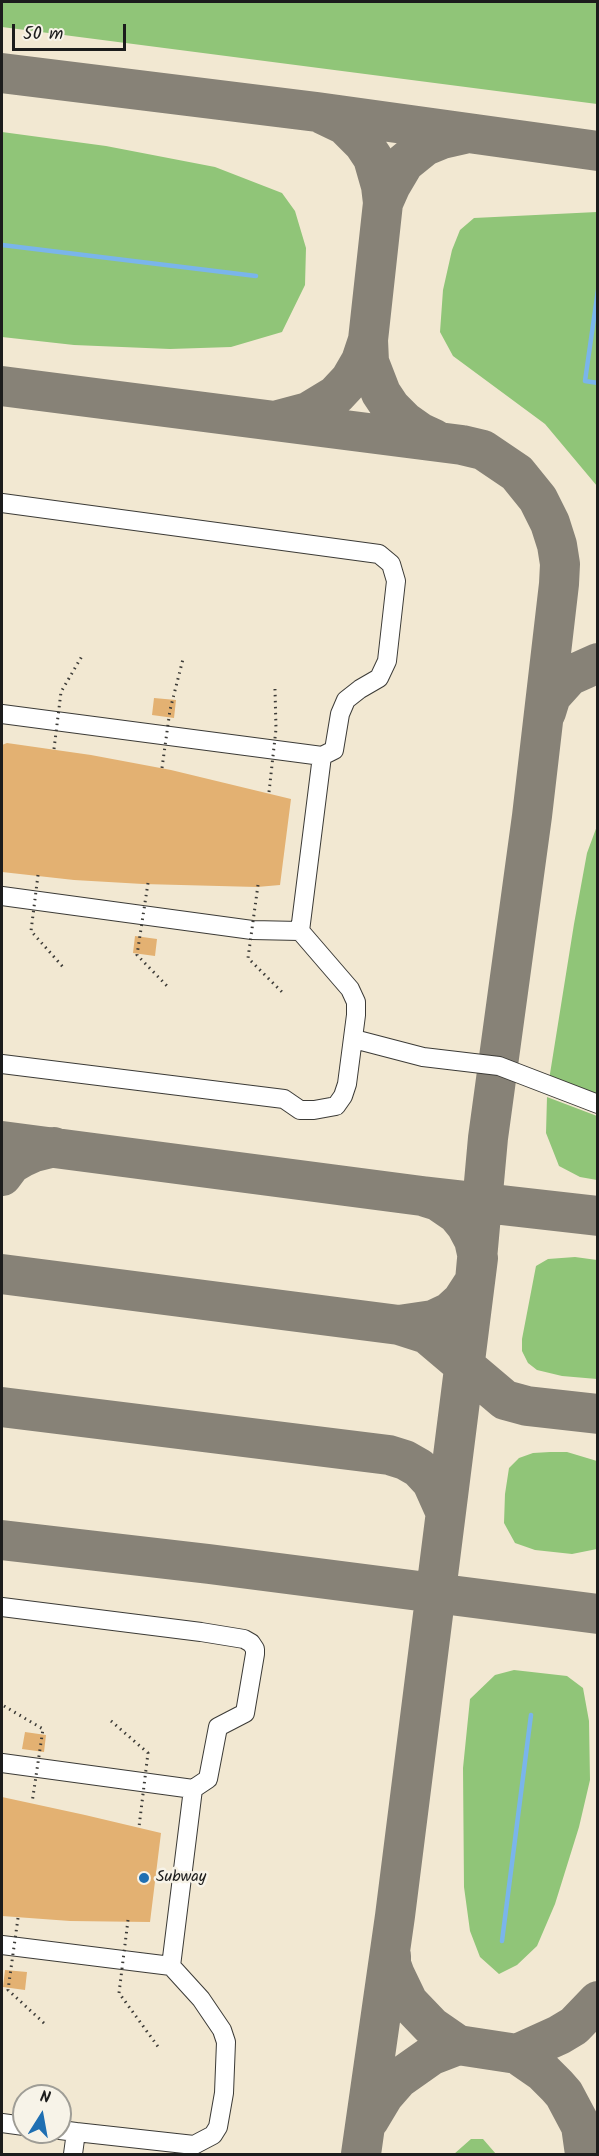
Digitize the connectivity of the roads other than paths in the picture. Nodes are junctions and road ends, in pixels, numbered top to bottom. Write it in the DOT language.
graph roads {
  1 [pos="2,503"];
  2 [pos="2,714"];
  3 [pos="322,756"];
  4 [pos="2,896"];
  5 [pos="300,931"];
  6 [pos="354,1039"];
  7 [pos="2,1064"];
  8 [pos="597,1104"];
  9 [pos="2,1607"];
  10 [pos="2,1763"];
  11 [pos="193,1789"];
  12 [pos="8,1946"];
  13 [pos="171,1966"];
  14 [pos="72,2131"];
  1 -- 3 [label="lane"];
  2 -- 3 [label="lane"];
  3 -- 5 [label="lane"];
  4 -- 5 [label="lane"];
  5 -- 6 [label="lane"];
  6 -- 7 [label="lane"];
  6 -- 8 [label="lane"];
  9 -- 11 [label="lane"];
  10 -- 11 [label="lane"];
  11 -- 13 [label="lane"];
  12 -- 13 [label="lane"];
  13 -- 14 [label="lane"];
}
